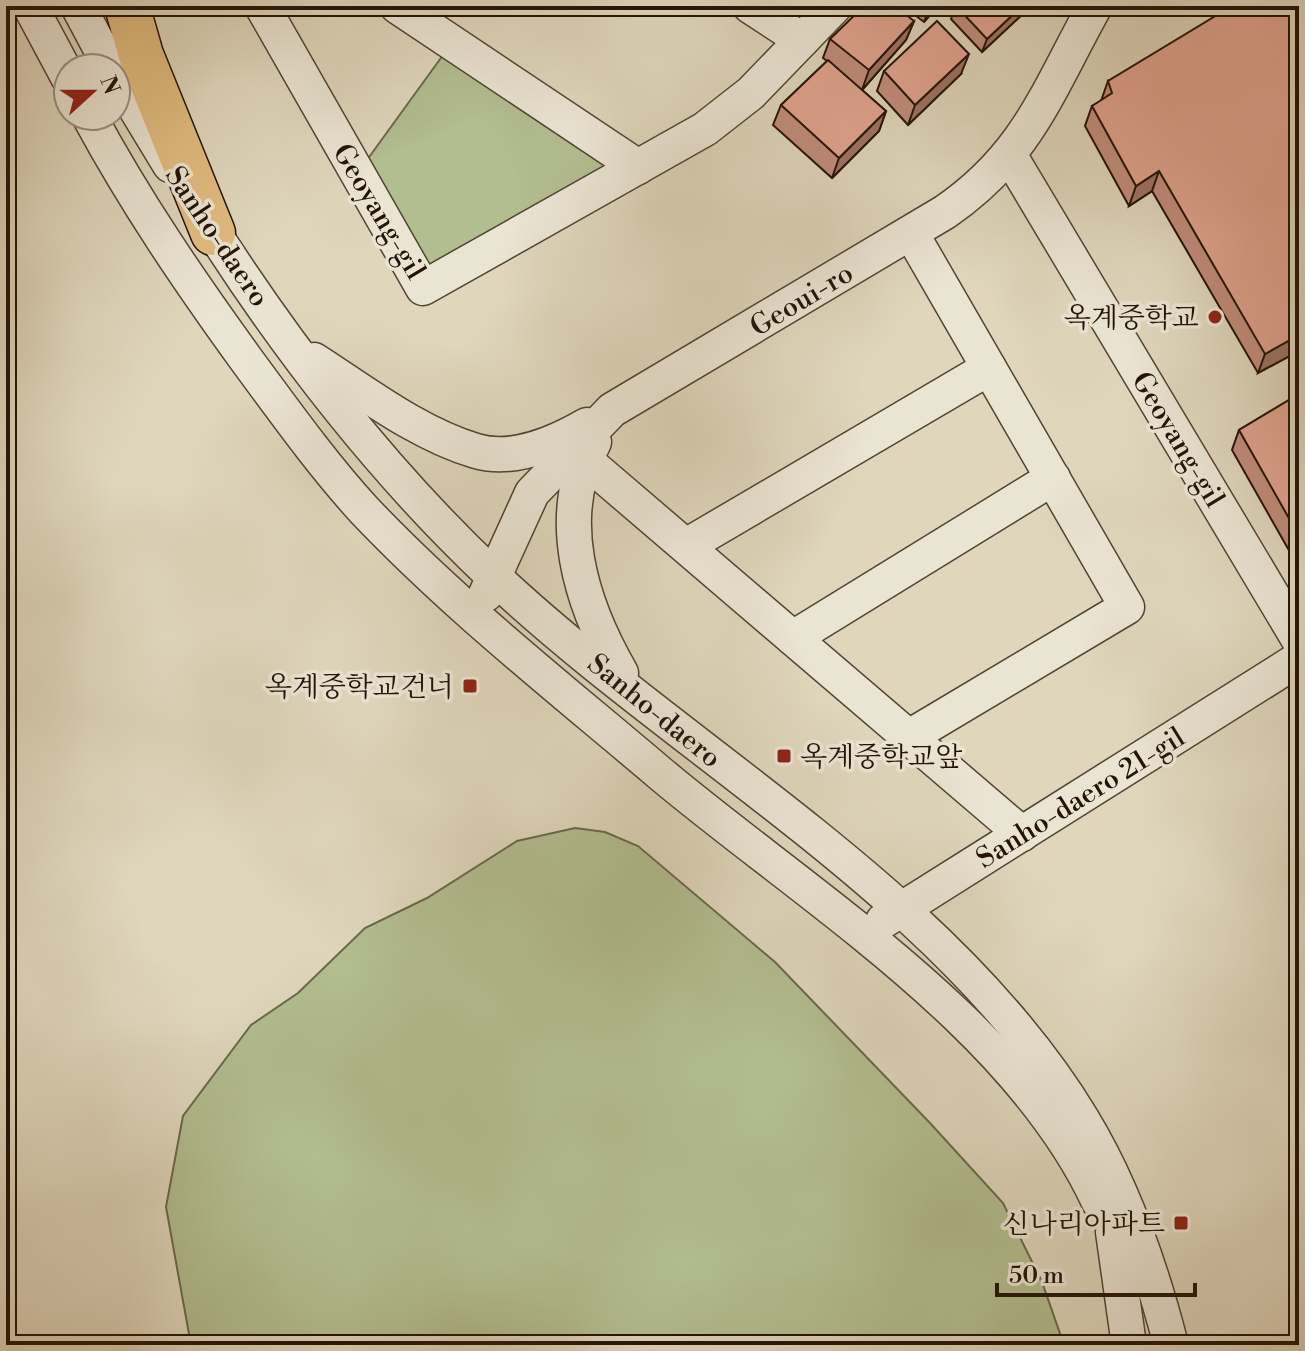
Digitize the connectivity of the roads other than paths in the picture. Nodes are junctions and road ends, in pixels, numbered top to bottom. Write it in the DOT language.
graph roads {
  1 [pos="30,6"];
  2 [pos="78,6"];
  3 [pos="127,6"];
  4 [pos="262,6"];
  5 [pos="397,6"];
  6 [pos="750,6"];
  7 [pos="835,6"];
  8 [pos="1092,7"];
  9 [pos="802,40"];
  10 [pos="55,52"];
  11 [pos="102,52"];
  12 [pos="132,102"];
  13 [pos="98,132"];
  14 [pos="1010,156"];
  15 [pos="638,167"];
  16 [pos="213,233"];
  17 [pos="911,233"];
  18 [pos="296,349"];
  19 [pos="989,368"];
  20 [pos="612,410"];
  21 [pos="586,461"];
  22 [pos="1053,478"];
  23 [pos="686,546"];
  24 [pos="492,576"];
  25 [pos="477,617"];
  26 [pos="793,638"];
  27 [pos="1299,640"];
  28 [pos="1299,659"];
  29 [pos="631,690"];
  30 [pos="909,737"];
  31 [pos="1022,834"];
  32 [pos="901,909"];
  33 [pos="861,935"];
  34 [pos="1121,1196"];
  35 [pos="1113,1232"];
  36 [pos="1129,1345"];
  37 [pos="1152,1345"];
  38 [pos="1171,1345"];
  39 [pos="1194,1345"];
  1 -- 10 [label="street"];
  2 -- 11 [label="street"];
  3 -- 16 [label="highway"];
  4 -- 15 [label="street, Geoyang-gil"];
  5 -- 15 [label="street"];
  6 -- 9 [label="street"];
  7 -- 9 [label="street, Geoyang-gil"];
  8 -- 14 [label="street, Geoui-ro"];
  9 -- 15 [label="street, Geoyang-gil"];
  12 -- 16 [label="street, Sanho-daero"];
  13 -- 25 [label="street, Sanho-daero"];
  14 -- 17 [label="street, Geoui-ro"];
  14 -- 27 [label="street, Geoyang-gil"];
  16 -- 18 [label="street, Sanho-daero"];
  17 -- 19 [label="street"];
  17 -- 20 [label="street, Geoui-ro"];
  18 -- 20 [label="street"];
  18 -- 24 [label="street, Sanho-daero"];
  19 -- 22 [label="street"];
  19 -- 23 [label="street"];
  20 -- 21 [label="street"];
  20 -- 24 [label="street, Geoui-ro"];
  21 -- 23 [label="street"];
  21 -- 29 [label="street"];
  22 -- 26 [label="street"];
  22 -- 30 [label="street"];
  23 -- 26 [label="street"];
  24 -- 25 [label="street, Geoui-ro"];
  24 -- 29 [label="street, Sanho-daero"];
  25 -- 33 [label="street, Sanho-daero"];
  26 -- 30 [label="street"];
  28 -- 31 [label="street, Sanho-daero 21-gil"];
  29 -- 32 [label="street, Sanho-daero"];
  30 -- 31 [label="street"];
  31 -- 32 [label="street, Sanho-daero 21-gil"];
  32 -- 33 [label="street, Sanho-daero 21-gil"];
  32 -- 34 [label="street, Sanho-daero"];
  33 -- 35 [label="street, Sanho-daero"];
  34 -- 38 [label="street, Sanho-daero"];
  34 -- 39 [label="street"];
  35 -- 36 [label="street"];
  35 -- 37 [label="street, Sanho-daero"];
}
